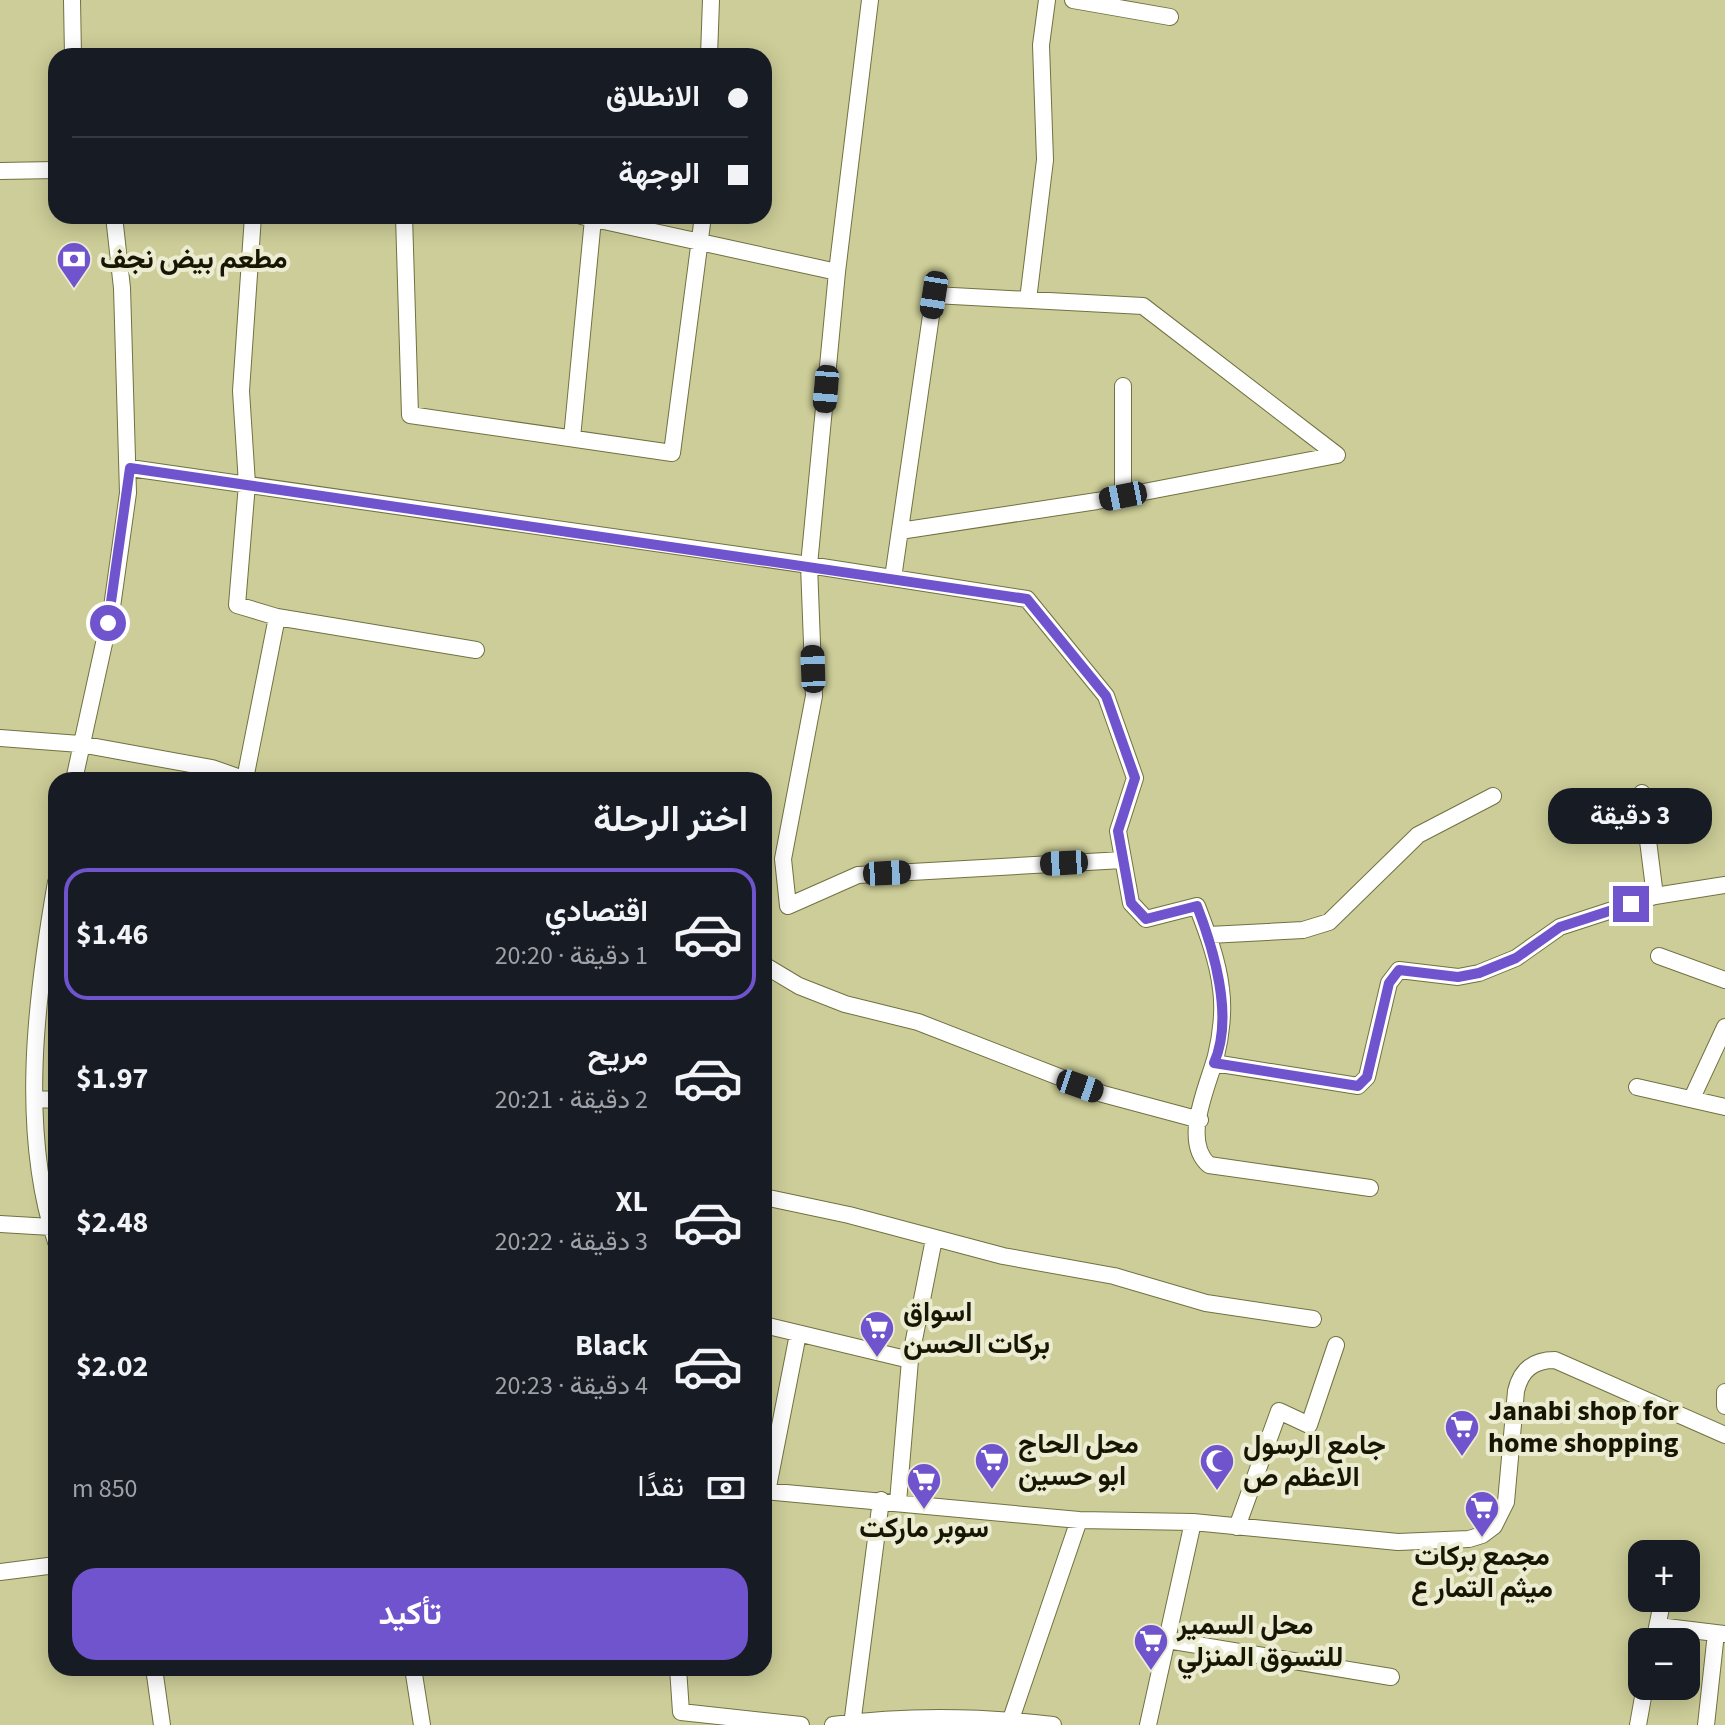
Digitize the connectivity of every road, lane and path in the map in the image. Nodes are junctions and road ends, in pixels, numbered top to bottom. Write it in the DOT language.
graph roads {
  1 [pos="72,0"];
  2 [pos="711,0"];
  3 [pos="870,0"];
  4 [pos="1047,0"];
  5 [pos="1073,0"];
  6 [pos="1170,17"];
  7 [pos="73,48"];
  8 [pos="709,48"];
  9 [pos="48,170"];
  10 [pos="0,171"];
  11 [pos="115,224"];
  12 [pos="252,224"];
  13 [pos="404,224"];
  14 [pos="587,224"];
  15 [pos="622,224"];
  16 [pos="703,224"];
  17 [pos="702,240"];
  18 [pos="837,272"];
  19 [pos="1028,300"];
  20 [pos="1123,386"];
  21 [pos="572,438"];
  22 [pos="130,468"];
  23 [pos="247,484"];
  24 [pos="1123,496"];
  25 [pos="900,531"];
  26 [pos="809,565"];
  27 [pos="893,578"];
  28 [pos="277,617"];
  29 [pos="476,650"];
  30 [pos="0,738"];
  31 [pos="80,744"];
  32 [pos="75,772"];
  33 [pos="204,772"];
  34 [pos="247,772"];
  35 [pos="1642,793"];
  36 [pos="1493,796"];
  37 [pos="1123,860"];
  38 [pos="1725,885"];
  39 [pos="1655,896"];
  40 [pos="48,934"];
  41 [pos="1209,935"];
  42 [pos="1659,956"];
  43 [pos="772,970"];
  44 [pos="1725,980"];
  45 [pos="1725,1027"];
  46 [pos="1214,1063"];
  47 [pos="1637,1087"];
  48 [pos="1692,1098"];
  49 [pos="37,1099"];
  50 [pos="48,1100"];
  51 [pos="1725,1107"];
  52 [pos="1200,1120"];
  53 [pos="1370,1188"];
  54 [pos="772,1199"];
  55 [pos="48,1217"];
  56 [pos="0,1224"];
  57 [pos="48,1234"];
  58 [pos="934,1239"];
  59 [pos="1313,1319"];
  60 [pos="772,1327"];
  61 [pos="798,1334"];
  62 [pos="1336,1345"];
  63 [pos="910,1360"];
  64 [pos="1725,1392"];
  65 [pos="1725,1406"];
  66 [pos="1725,1435"];
  67 [pos="772,1462"];
  68 [pos="772,1492"];
  69 [pos="889,1501"];
  70 [pos="1079,1520"];
  71 [pos="1193,1522"];
  72 [pos="1237,1527"];
  73 [pos="48,1566"];
  74 [pos="0,1572"];
  75 [pos="1700,1633"];
  76 [pos="1721,1633"];
  77 [pos="1167,1640"];
  78 [pos="155,1676"];
  79 [pos="414,1676"];
  80 [pos="679,1676"];
  81 [pos="1391,1677"];
  82 [pos="1642,1700"];
  83 [pos="1009,1722"];
  84 [pos="853,1724"];
  85 [pos="162,1725"];
  86 [pos="422,1725"];
  87 [pos="801,1725"];
  88 [pos="833,1725"];
  89 [pos="1053,1725"];
  90 [pos="1148,1725"];
  91 [pos="1638,1725"];
  92 [pos="1706,1725"];
  1 -- 7 [label="street"];
  2 -- 8 [label="street"];
  3 -- 18 [label="street"];
  4 -- 19 [label="street"];
  5 -- 6 [label="street"];
  9 -- 10 [label="street"];
  11 -- 22 [label="street"];
  12 -- 23 [label="street"];
  13 -- 21 [label="street"];
  14 -- 21 [label="street"];
  15 -- 17 [label="street"];
  16 -- 17 [label="street"];
  17 -- 18 [label="street"];
  17 -- 21 [label="street"];
  18 -- 26 [label="street"];
  19 -- 24 [label="street"];
  19 -- 25 [label="street"];
  20 -- 24 [label="street"];
  22 -- 23 [label="street"];
  22 -- 31 [label="street"];
  23 -- 26 [label="street"];
  23 -- 28 [label="street"];
  24 -- 25 [label="street"];
  25 -- 27 [label="street"];
  26 -- 27 [label="street"];
  26 -- 37 [label="street"];
  27 -- 37 [label="street"];
  28 -- 29 [label="street"];
  28 -- 34 [label="street"];
  30 -- 31 [label="street"];
  31 -- 32 [label="street"];
  31 -- 33 [label="street"];
  35 -- 39 [label="street"];
  36 -- 41 [label="street"];
  37 -- 41 [label="street"];
  38 -- 39 [label="street"];
  39 -- 46 [label="street"];
  40 -- 49 [label="street"];
  41 -- 46 [label="street"];
  42 -- 44 [label="street"];
  43 -- 52 [label="street"];
  45 -- 48 [label="street"];
  46 -- 52 [label="street"];
  47 -- 48 [label="street"];
  48 -- 51 [label="street"];
  49 -- 50 [label="street"];
  49 -- 55 [label="street"];
  52 -- 53 [label="street"];
  54 -- 58 [label="street"];
  56 -- 57 [label="street"];
  58 -- 59 [label="street"];
  58 -- 63 [label="street"];
  60 -- 61 [label="street"];
  61 -- 63 [label="street"];
  61 -- 67 [label="street"];
  62 -- 72 [label="street"];
  63 -- 69 [label="street"];
  64 -- 65 [label="street"];
  66 -- 72 [label="street"];
  68 -- 69 [label="street"];
  69 -- 70 [label="street"];
  69 -- 84 [label="street"];
  70 -- 71 [label="street"];
  70 -- 83 [label="street"];
  71 -- 72 [label="street"];
  71 -- 77 [label="street"];
  73 -- 74 [label="street"];
  75 -- 76 [label="street"];
  76 -- 92 [label="street"];
  77 -- 81 [label="street"];
  77 -- 90 [label="street"];
  78 -- 85 [label="street"];
  79 -- 86 [label="street"];
  80 -- 87 [label="street"];
  82 -- 91 [label="street"];
  83 -- 84 [label="street"];
  83 -- 89 [label="street"];
  84 -- 88 [label="street"];
}
